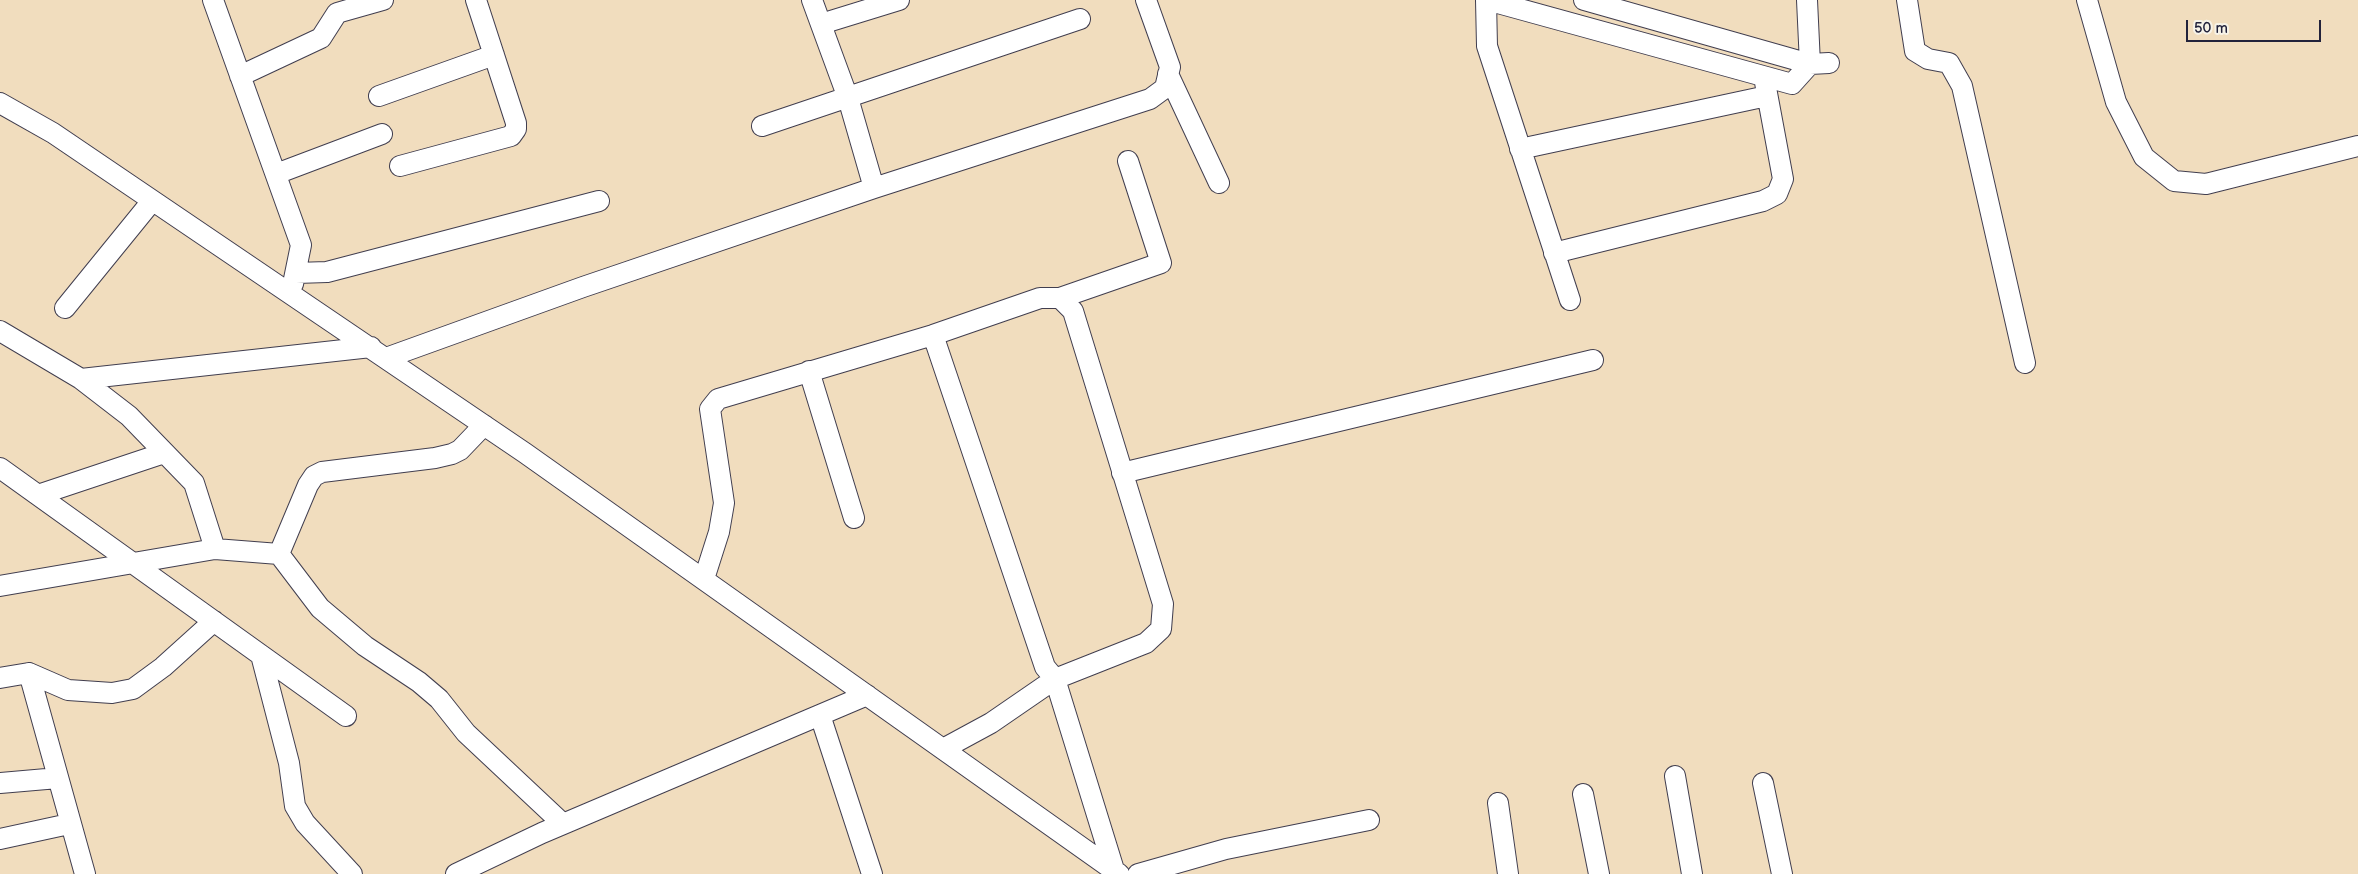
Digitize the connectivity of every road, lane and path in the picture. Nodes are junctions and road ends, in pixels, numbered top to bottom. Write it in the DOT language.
graph roads {
  1 [pos="213,0"];
  2 [pos="383,0"];
  3 [pos="476,0"];
  4 [pos="812,0"];
  5 [pos="899,0"];
  6 [pos="1146,0"];
  7 [pos="1487,0"];
  8 [pos="1584,0"];
  9 [pos="1807,0"];
  10 [pos="1907,0"];
  11 [pos="2087,0"];
  12 [pos="1080,19"];
  13 [pos="821,24"];
  14 [pos="494,55"];
  15 [pos="1820,63"];
  16 [pos="1168,74"];
  17 [pos="240,76"];
  18 [pos="1764,77"];
  19 [pos="379,96"];
  20 [pos="1767,96"];
  21 [pos="848,98"];
  22 [pos="0,103"];
  23 [pos="762,126"];
  24 [pos="382,134"];
  25 [pos="2358,146"];
  26 [pos="1520,149"];
  27 [pos="1128,161"];
  28 [pos="400,166"];
  29 [pos="276,174"];
  30 [pos="1219,183"];
  31 [pos="874,188"];
  32 [pos="152,201"];
  33 [pos="599,201"];
  34 [pos="1554,253"];
  35 [pos="296,273"];
  36 [pos="291,295"];
  37 [pos="1060,298"];
  38 [pos="1570,300"];
  39 [pos="65,308"];
  40 [pos="0,331"];
  41 [pos="933,335"];
  42 [pos="378,353"];
  43 [pos="1593,360"];
  44 [pos="2025,363"];
  45 [pos="809,372"];
  46 [pos="81,379"];
  47 [pos="484,425"];
  48 [pos="164,453"];
  49 [pos="0,468"];
  50 [pos="1122,473"];
  51 [pos="38,495"];
  52 [pos="854,518"];
  53 [pos="216,549"];
  54 [pos="279,554"];
  55 [pos="132,563"];
  56 [pos="704,579"];
  57 [pos="0,586"];
  58 [pos="214,621"];
  59 [pos="262,655"];
  60 [pos="29,674"];
  61 [pos="0,678"];
  62 [pos="1055,679"];
  63 [pos="867,695"];
  64 [pos="820,715"];
  65 [pos="346,716"];
  66 [pos="943,749"];
  67 [pos="1675,776"];
  68 [pos="58,778"];
  69 [pos="0,783"];
  70 [pos="1763,783"];
  71 [pos="1583,794"];
  72 [pos="1498,803"];
  73 [pos="1369,820"];
  74 [pos="69,824"];
  75 [pos="564,824"];
  76 [pos="0,838"];
  77 [pos="1116,872"];
  78 [pos="85,874"];
  79 [pos="352,874"];
  80 [pos="456,874"];
  81 [pos="872,874"];
  82 [pos="1138,874"];
  83 [pos="1508,874"];
  84 [pos="1599,874"];
  85 [pos="1692,874"];
  86 [pos="1782,874"];
  1 -- 17 [label="street"];
  2 -- 17 [label="street"];
  3 -- 14 [label="street"];
  4 -- 13 [label="street"];
  5 -- 13 [label="street"];
  6 -- 16 [label="street"];
  7 -- 18 [label="street"];
  7 -- 26 [label="street"];
  8 -- 15 [label="street"];
  9 -- 15 [label="street"];
  10 -- 44 [label="street"];
  11 -- 25 [label="street"];
  12 -- 21 [label="street"];
  13 -- 21 [label="street"];
  14 -- 19 [label="street"];
  14 -- 28 [label="street"];
  15 -- 18 [label="street"];
  16 -- 30 [label="street"];
  16 -- 31 [label="street"];
  17 -- 29 [label="street"];
  18 -- 20 [label="street"];
  20 -- 26 [label="street"];
  20 -- 34 [label="street"];
  21 -- 23 [label="street"];
  21 -- 31 [label="street"];
  22 -- 32 [label="street"];
  24 -- 29 [label="street"];
  26 -- 34 [label="street"];
  27 -- 37 [label="street"];
  29 -- 35 [label="street"];
  31 -- 42 [label="street"];
  32 -- 36 [label="street"];
  32 -- 39 [label="street"];
  33 -- 35 [label="street"];
  34 -- 38 [label="street"];
  35 -- 36 [label="street"];
  36 -- 42 [label="street"];
  37 -- 41 [label="street"];
  37 -- 50 [label="street"];
  40 -- 46 [label="street"];
  41 -- 45 [label="street"];
  41 -- 62 [label="street"];
  42 -- 46 [label="street"];
  42 -- 47 [label="street"];
  43 -- 50 [label="street"];
  45 -- 52 [label="street"];
  45 -- 56 [label="street"];
  46 -- 48 [label="street"];
  47 -- 54 [label="street"];
  47 -- 56 [label="street"];
  48 -- 51 [label="street"];
  48 -- 53 [label="street"];
  49 -- 51 [label="street"];
  50 -- 62 [label="street"];
  51 -- 55 [label="street"];
  53 -- 54 [label="street"];
  53 -- 55 [label="street"];
  54 -- 75 [label="street"];
  55 -- 57 [label="street"];
  55 -- 58 [label="street"];
  56 -- 63 [label="street"];
  58 -- 59 [label="street"];
  58 -- 60 [label="street"];
  59 -- 65 [label="street"];
  59 -- 79 [label="street"];
  60 -- 61 [label="street"];
  60 -- 68 [label="street"];
  62 -- 66 [label="street"];
  62 -- 77 [label="street"];
  63 -- 64 [label="street"];
  63 -- 66 [label="street"];
  64 -- 75 [label="street"];
  64 -- 81 [label="street"];
  66 -- 77 [label="street"];
  67 -- 85 [label="street"];
  68 -- 69 [label="street"];
  68 -- 74 [label="street"];
  70 -- 86 [label="street"];
  71 -- 84 [label="street"];
  72 -- 83 [label="street"];
  73 -- 82 [label="street"];
  74 -- 76 [label="street"];
  74 -- 78 [label="street"];
  75 -- 80 [label="street"];
}
